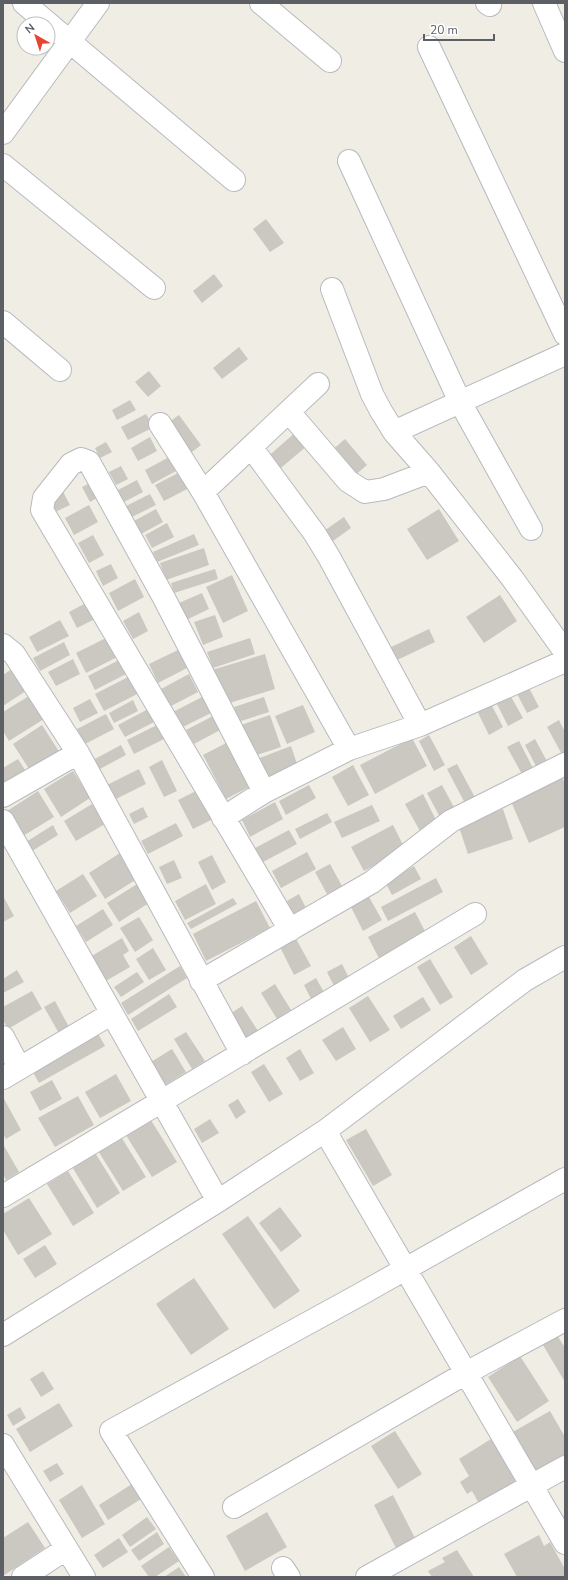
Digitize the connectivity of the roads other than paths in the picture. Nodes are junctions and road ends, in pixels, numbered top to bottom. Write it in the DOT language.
graph roads {
  1 [pos="24,3"];
  2 [pos="98,3"];
  3 [pos="261,3"];
  4 [pos="544,3"];
  5 [pos="70,42"];
  6 [pos="429,47"];
  7 [pos="565,51"];
  8 [pos="330,60"];
  9 [pos="3,133"];
  10 [pos="349,161"];
  11 [pos="3,166"];
  12 [pos="234,180"];
  13 [pos="154,288"];
  14 [pos="332,289"];
  15 [pos="3,322"];
  16 [pos="565,334"];
  17 [pos="565,354"];
  18 [pos="60,370"];
  19 [pos="318,384"];
  20 [pos="460,402"];
  21 [pos="289,412"];
  22 [pos="160,424"];
  23 [pos="394,432"];
  24 [pos="251,447"];
  25 [pos="429,472"];
  26 [pos="202,492"];
  27 [pos="531,529"];
  28 [pos="3,645"];
  29 [pos="565,652"];
  30 [pos="565,661"];
  31 [pos="420,725"];
  32 [pos="349,749"];
  33 [pos="78,753"];
  34 [pos="565,764"];
  35 [pos="264,792"];
  36 [pos="3,796"];
  37 [pos="223,818"];
  38 [pos="3,820"];
  39 [pos="475,914"];
  40 [pos="290,930"];
  41 [pos="565,957"];
  42 [pos="201,981"];
  43 [pos="111,1014"];
  44 [pos="3,1037"];
  45 [pos="242,1054"];
  46 [pos="11,1072"];
  47 [pos="160,1100"];
  48 [pos="325,1131"];
  49 [pos="565,1179"];
  50 [pos="3,1196"];
  51 [pos="218,1201"];
  52 [pos="405,1269"];
  53 [pos="565,1320"];
  54 [pos="3,1335"];
  55 [pos="466,1373"];
  56 [pos="3,1445"];
  57 [pos="565,1467"];
  58 [pos="9,1470"];
  59 [pos="531,1485"];
  60 [pos="234,1507"];
  61 [pos="565,1543"];
  62 [pos="66,1549"];
  63 [pos="23,1577"];
  64 [pos="84,1577"];
  65 [pos="203,1577"];
  66 [pos="368,1577"];
  1 -- 5 [label="street"];
  2 -- 5 [label="street"];
  3 -- 8 [label="street"];
  4 -- 7 [label="street"];
  5 -- 9 [label="street"];
  5 -- 12 [label="street"];
  6 -- 16 [label="street"];
  10 -- 20 [label="street"];
  11 -- 13 [label="street"];
  14 -- 23 [label="street"];
  15 -- 18 [label="street"];
  17 -- 20 [label="street"];
  19 -- 21 [label="street"];
  20 -- 23 [label="street"];
  20 -- 27 [label="street"];
  21 -- 24 [label="street"];
  21 -- 25 [label="street"];
  22 -- 26 [label="street"];
  23 -- 25 [label="street"];
  24 -- 26 [label="street"];
  24 -- 31 [label="street"];
  25 -- 29 [label="street"];
  26 -- 32 [label="street"];
  28 -- 33 [label="street"];
  30 -- 31 [label="street"];
  31 -- 32 [label="street"];
  32 -- 35 [label="street"];
  33 -- 36 [label="street"];
  33 -- 42 [label="street"];
  34 -- 40 [label="street"];
  35 -- 37 [label="street"];
  35 -- 37 [label="street"];
  37 -- 40 [label="street"];
  38 -- 43 [label="street"];
  39 -- 45 [label="street"];
  40 -- 42 [label="street"];
  41 -- 48 [label="street"];
  42 -- 45 [label="street"];
  43 -- 46 [label="street"];
  43 -- 47 [label="street"];
  44 -- 46 [label="street"];
  45 -- 47 [label="street"];
  47 -- 50 [label="street"];
  47 -- 51 [label="street"];
  48 -- 51 [label="street"];
  48 -- 52 [label="street"];
  49 -- 52 [label="street"];
  51 -- 54 [label="street"];
  52 -- 55 [label="street"];
  52 -- 65 [label="street"];
  53 -- 55 [label="street"];
  55 -- 59 [label="street"];
  55 -- 60 [label="street"];
  56 -- 58 [label="street"];
  57 -- 59 [label="street"];
  58 -- 62 [label="street"];
  59 -- 61 [label="street"];
  59 -- 66 [label="street"];
  62 -- 63 [label="street"];
  62 -- 64 [label="street"];
}
